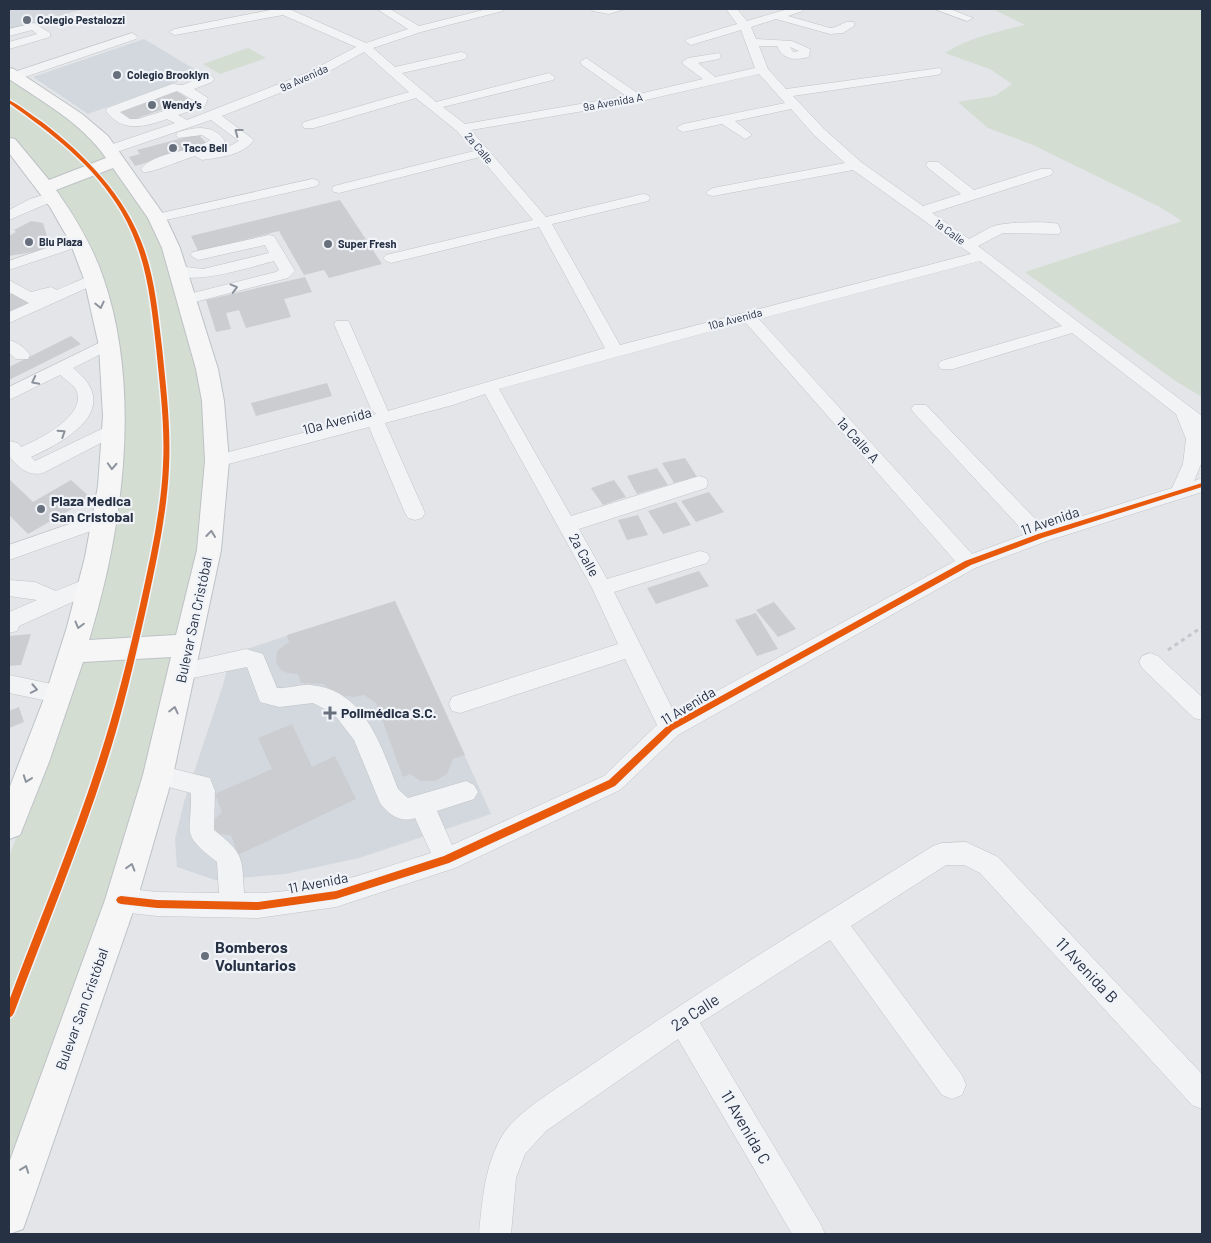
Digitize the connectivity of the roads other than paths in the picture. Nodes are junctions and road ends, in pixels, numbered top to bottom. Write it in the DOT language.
graph roads {
  1 [pos="382,9"];
  2 [pos="499,9"];
  3 [pos="597,9"];
  4 [pos="620,9"];
  5 [pos="731,9"];
  6 [pos="799,9"];
  7 [pos="940,9"];
  8 [pos="283,10"];
  9 [pos="778,16"];
  10 [pos="967,18"];
  11 [pos="850,24"];
  12 [pos="745,26"];
  13 [pos="417,30"];
  14 [pos="175,32"];
  15 [pos="9,33"];
  16 [pos="132,37"];
  17 [pos="692,41"];
  18 [pos="753,43"];
  19 [pos="782,43"];
  20 [pos="9,46"];
  21 [pos="365,48"];
  22 [pos="461,56"];
  23 [pos="715,56"];
  24 [pos="586,62"];
  25 [pos="762,70"];
  26 [pos="392,71"];
  27 [pos="936,71"];
  28 [pos="12,74"];
  29 [pos="549,77"];
  30 [pos="208,80"];
  31 [pos="713,81"];
  32 [pos="184,89"];
  33 [pos="419,94"];
  34 [pos="637,98"];
  35 [pos="789,99"];
  36 [pos="203,100"];
  37 [pos="433,106"];
  38 [pos="217,113"];
  39 [pos="168,114"];
  40 [pos="724,119"];
  41 [pos="185,124"];
  42 [pos="309,124"];
  43 [pos="462,128"];
  44 [pos="684,128"];
  45 [pos="745,135"];
  46 [pos="12,150"];
  47 [pos="481,153"];
  48 [pos="127,160"];
  49 [pos="856,164"];
  50 [pos="933,165"];
  51 [pos="1046,172"];
  52 [pos="312,183"];
  53 [pos="339,189"];
  54 [pos="50,192"];
  55 [pos="713,192"];
  56 [pos="973,196"];
  57 [pos="643,198"];
  58 [pos="922,211"];
  59 [pos="9,216"];
  60 [pos="157,218"];
  61 [pos="544,223"];
  62 [pos="1039,228"];
  63 [pos="968,245"];
  64 [pos="80,247"];
  65 [pos="198,255"];
  66 [pos="278,255"];
  67 [pos="982,256"];
  68 [pos="391,258"];
  69 [pos="178,271"];
  70 [pos="11,275"];
  71 [pos="93,276"];
  72 [pos="187,299"];
  73 [pos="748,316"];
  74 [pos="9,318"];
  75 [pos="342,324"];
  76 [pos="1075,327"];
  77 [pos="109,343"];
  78 [pos="615,351"];
  79 [pos="947,365"];
  80 [pos="61,367"];
  81 [pos="489,386"];
  82 [pos="9,394"];
  83 [pos="920,410"];
  84 [pos="1184,412"];
  85 [pos="377,415"];
  86 [pos="1202,425"];
  87 [pos="114,429"];
  88 [pos="215,433"];
  89 [pos="14,450"];
  90 [pos="217,461"];
  91 [pos="699,483"];
  92 [pos="1202,485"];
  93 [pos="1180,491"];
  94 [pos="415,512"];
  95 [pos="104,520"];
  96 [pos="567,524"];
  97 [pos="1040,536"];
  98 [pos="9,552"];
  99 [pos="700,558"];
  100 [pos="968,563"];
  101 [pos="90,585"];
  102 [pos="9,588"];
  103 [pos="602,588"];
  104 [pos="55,600"];
  105 [pos="9,622"];
  106 [pos="188,645"];
  107 [pos="631,648"];
  108 [pos="72,652"];
  109 [pos="1150,662"];
  110 [pos="183,671"];
  111 [pos="9,684"];
  112 [pos="58,694"];
  113 [pos="460,704"];
  114 [pos="1202,711"];
  115 [pos="670,728"];
  116 [pos="158,775"];
  117 [pos="466,792"];
  118 [pos="422,805"];
  119 [pos="12,811"];
  120 [pos="966,853"];
  121 [pos="446,860"];
  122 [pos="121,900"];
  123 [pos="232,905"];
  124 [pos="833,923"];
  125 [pos="682,1019"];
  126 [pos="952,1086"];
  127 [pos="1202,1095"];
  128 [pos="9,1215"];
  129 [pos="495,1234"];
  130 [pos="809,1234"];
  1 -- 13 [label="street"];
  2 -- 13 [label="street, 9a Avenida"];
  3 -- 4 [label="street"];
  5 -- 12 [label="street, 1a Calle"];
  6 -- 9 [label="street"];
  7 -- 10 [label="street"];
  8 -- 14 [label="street"];
  8 -- 21 [label="street, 2a Calle"];
  9 -- 11 [label="street"];
  9 -- 12 [label="street"];
  12 -- 17 [label="street"];
  12 -- 18 [label="street, 1a Calle"];
  13 -- 21 [label="street, 9a Avenida"];
  15 -- 20 [label="street"];
  16 -- 28 [label="street"];
  18 -- 19 [label="street"];
  18 -- 25 [label="street, 1a Calle"];
  21 -- 26 [label="street, 2a Calle"];
  21 -- 38 [label="street, 9a Avenida"];
  22 -- 26 [label="street"];
  23 -- 31 [label="street"];
  24 -- 34 [label="street"];
  25 -- 31 [label="street, 9a Avenida A"];
  25 -- 35 [label="street, 1a Calle"];
  26 -- 33 [label="street, 2a Calle"];
  27 -- 35 [label="street"];
  28 -- 48 [label="main road, Bulevar San Cristóbal"];
  29 -- 37 [label="street"];
  30 -- 32 [label="street"];
  31 -- 34 [label="street, 9a Avenida A"];
  32 -- 36 [label="street"];
  32 -- 39 [label="street"];
  33 -- 37 [label="street, 2a Calle"];
  33 -- 42 [label="street"];
  34 -- 43 [label="street, 9a Avenida A"];
  35 -- 40 [label="street"];
  35 -- 49 [label="street, 1a Calle"];
  36 -- 38 [label="street"];
  36 -- 39 [label="street"];
  37 -- 43 [label="street, 2a Calle"];
  38 -- 41 [label="street, 9a Avenida"];
  48 -- 38 [label="street, one-way"];
  39 -- 41 [label="street"];
  40 -- 44 [label="street"];
  40 -- 45 [label="street"];
  41 -- 48 [label="street, 9a Avenida"];
  43 -- 47 [label="street, 2a Calle"];
  46 -- 54 [label="main road"];
  47 -- 53 [label="street"];
  47 -- 61 [label="street, 2a Calle"];
  48 -- 48 [label="street"];
  48 -- 54 [label="main road"];
  48 -- 60 [label="main road, Bulevar San Cristóbal"];
  49 -- 55 [label="street"];
  49 -- 58 [label="street, 1a Calle"];
  50 -- 56 [label="street"];
  51 -- 56 [label="street"];
  52 -- 60 [label="street"];
  54 -- 59 [label="street"];
  54 -- 64 [label="main road"];
  56 -- 58 [label="street"];
  57 -- 61 [label="street"];
  58 -- 63 [label="street, 1a Calle"];
  60 -- 69 [label="main road, Bulevar San Cristóbal"];
  61 -- 68 [label="street"];
  61 -- 78 [label="street, 2a Calle"];
  62 -- 63 [label="street"];
  63 -- 67 [label="street, 1a Calle"];
  64 -- 70 [label="street"];
  64 -- 71 [label="main road"];
  65 -- 66 [label="street"];
  66 -- 69 [label="street"];
  72 -- 66 [label="street, one-way"];
  67 -- 73 [label="street, 10a Avenida"];
  67 -- 76 [label="street, 1a Calle"];
  69 -- 72 [label="main road, Bulevar San Cristóbal"];
  70 -- 71 [label="street"];
  71 -- 74 [label="street"];
  71 -- 77 [label="main road, one-way"];
  72 -- 88 [label="main road, Bulevar San Cristóbal"];
  73 -- 78 [label="street, 10a Avenida"];
  73 -- 100 [label="street, 1a Calle A"];
  75 -- 85 [label="street"];
  76 -- 79 [label="street"];
  76 -- 84 [label="street, 1a Calle"];
  77 -- 80 [label="street"];
  77 -- 87 [label="main road"];
  78 -- 81 [label="street, 10a Avenida"];
  80 -- 82 [label="street, one-way"];
  89 -- 80 [label="street, one-way"];
  81 -- 85 [label="street, 10a Avenida"];
  81 -- 96 [label="street, 2a Calle"];
  83 -- 97 [label="street"];
  84 -- 86 [label="street, 1a Calle"];
  84 -- 93 [label="street"];
  85 -- 88 [label="street, 10a Avenida"];
  85 -- 90 [label="street, 10a Avenida"];
  85 -- 94 [label="street"];
  87 -- 89 [label="street"];
  87 -- 95 [label="main road, one-way"];
  88 -- 90 [label="main road, Bulevar San Cristóbal"];
  106 -- 90 [label="main road, Bulevar San Cristóbal, one-way"];
  91 -- 96 [label="street"];
  92 -- 93 [label="street, 11 Avenida"];
  93 -- 97 [label="street, 11 Avenida"];
  95 -- 98 [label="street"];
  95 -- 101 [label="main road"];
  96 -- 103 [label="street, 2a Calle"];
  97 -- 100 [label="street, 11 Avenida"];
  99 -- 103 [label="street"];
  100 -- 115 [label="street, 11 Avenida"];
  101 -- 104 [label="street"];
  101 -- 108 [label="main road, one-way"];
  102 -- 104 [label="street"];
  103 -- 107 [label="street, 2a Calle"];
  104 -- 105 [label="street"];
  106 -- 108 [label="main road"];
  106 -- 110 [label="main road, Bulevar San Cristóbal"];
  107 -- 113 [label="street"];
  107 -- 115 [label="street, 2a Calle"];
  108 -- 112 [label="main road"];
  109 -- 114 [label="street"];
  116 -- 110 [label="main road, Bulevar San Cristóbal, one-way"];
  110 -- 118 [label="street"];
  111 -- 112 [label="street, one-way"];
  112 -- 119 [label="main road, one-way"];
  115 -- 121 [label="street, 11 Avenida"];
  122 -- 116 [label="main road, Bulevar San Cristóbal, one-way"];
  116 -- 123 [label="street"];
  117 -- 118 [label="street"];
  118 -- 121 [label="street"];
  120 -- 124 [label="street, 2a Calle"];
  120 -- 127 [label="street, 11 Avenida B"];
  121 -- 123 [label="street, 11 Avenida"];
  122 -- 123 [label="street, 11 Avenida"];
  128 -- 122 [label="main road, Bulevar San Cristóbal, one-way"];
  124 -- 125 [label="street, 2a Calle"];
  124 -- 126 [label="street"];
  125 -- 129 [label="street, 2a Calle"];
  125 -- 130 [label="street, 11 Avenida C"];
}
